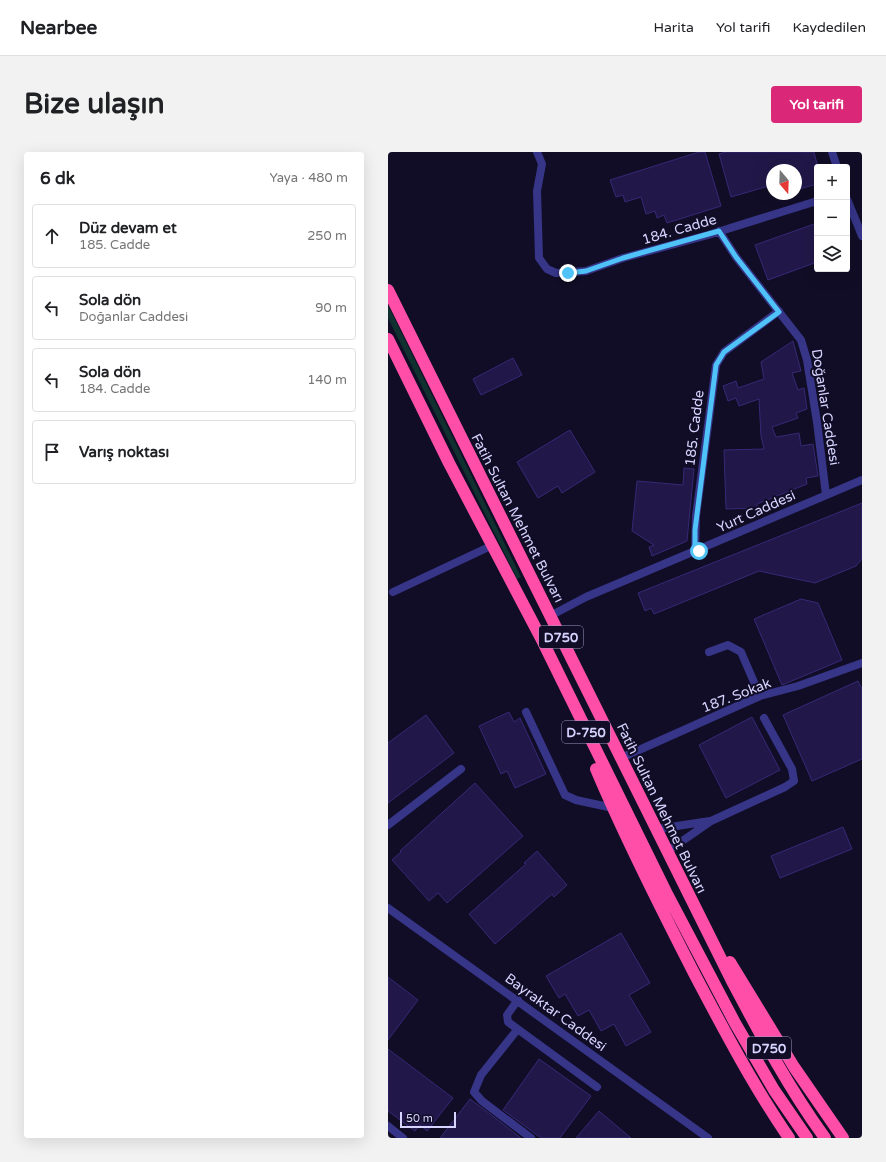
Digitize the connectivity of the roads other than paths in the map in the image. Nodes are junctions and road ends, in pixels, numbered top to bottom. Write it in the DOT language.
graph roads {
  1 [pos="537,152"];
  2 [pos="832,152"];
  3 [pos="836,164"];
  4 [pos="847,200"];
  5 [pos="814,202"];
  6 [pos="719,231"];
  7 [pos="862,236"];
  8 [pos="388,290"];
  9 [pos="779,312"];
  10 [pos="388,339"];
  11 [pos="862,480"];
  12 [pos="826,495"];
  13 [pos="492,545"];
  14 [pos="695,552"];
  15 [pos="393,592"];
  16 [pos="550,616"];
  17 [pos="709,652"];
  18 [pos="862,663"];
  19 [pos="760,696"];
  20 [pos="526,712"];
  21 [pos="764,718"];
  22 [pos="586,732"];
  23 [pos="621,758"];
  24 [pos="461,769"];
  25 [pos="613,808"];
  26 [pos="711,821"];
  27 [pos="388,824"];
  28 [pos="657,830"];
  29 [pos="668,851"];
  30 [pos="683,883"];
  31 [pos="390,912"];
  32 [pos="518,1000"];
  33 [pos="517,1030"];
  34 [pos="597,1087"];
  35 [pos="388,1126"];
  36 [pos="403,1138"];
  37 [pos="532,1138"];
  38 [pos="708,1138"];
  39 [pos="789,1138"];
  40 [pos="807,1138"];
  41 [pos="825,1138"];
  42 [pos="843,1138"];
  1 -- 6 [label="street, 184. Cadde"];
  2 -- 3 [label="street"];
  4 -- 7 [label="street"];
  5 -- 6 [label="street, 184. Cadde"];
  6 -- 9 [label="street, Doğanlar Caddesi"];
  8 -- 16 [label="highway, Fatih Sultan Mehmet Bulvarı / D750"];
  9 -- 12 [label="street, Doğanlar Caddesi"];
  9 -- 14 [label="street, 185. Cadde"];
  10 -- 13 [label="highway, D-750"];
  11 -- 12 [label="street, Yurt Caddesi"];
  12 -- 14 [label="street, Yurt Caddesi"];
  13 -- 15 [label="street"];
  13 -- 22 [label="highway, D-750"];
  14 -- 16 [label="street, Yurt Caddesi"];
  16 -- 23 [label="highway, Fatih Sultan Mehmet Bulvarı / D750"];
  17 -- 19 [label="street"];
  18 -- 19 [label="street, 187. Sokak"];
  19 -- 23 [label="street, 187. Sokak"];
  20 -- 25 [label="street"];
  21 -- 26 [label="street"];
  22 -- 25 [label="highway"];
  22 -- 40 [label="highway, D-750"];
  23 -- 28 [label="highway, Fatih Sultan Mehmet Bulvarı / D750"];
  24 -- 27 [label="street"];
  25 -- 39 [label="highway"];
  26 -- 28 [label="street"];
  26 -- 29 [label="street"];
  28 -- 29 [label="highway, Fatih Sultan Mehmet Bulvarı / D750"];
  29 -- 30 [label="highway, Fatih Sultan Mehmet Bulvarı / D750"];
  30 -- 41 [label="highway, Fatih Sultan Mehmet Bulvarı / D750"];
  30 -- 42 [label="highway"];
  31 -- 32 [label="street, Bayraktar Caddesi"];
  32 -- 33 [label="street"];
  32 -- 38 [label="street, Bayraktar Caddesi"];
  33 -- 34 [label="street"];
  33 -- 37 [label="street"];
  35 -- 36 [label="street"];
}
